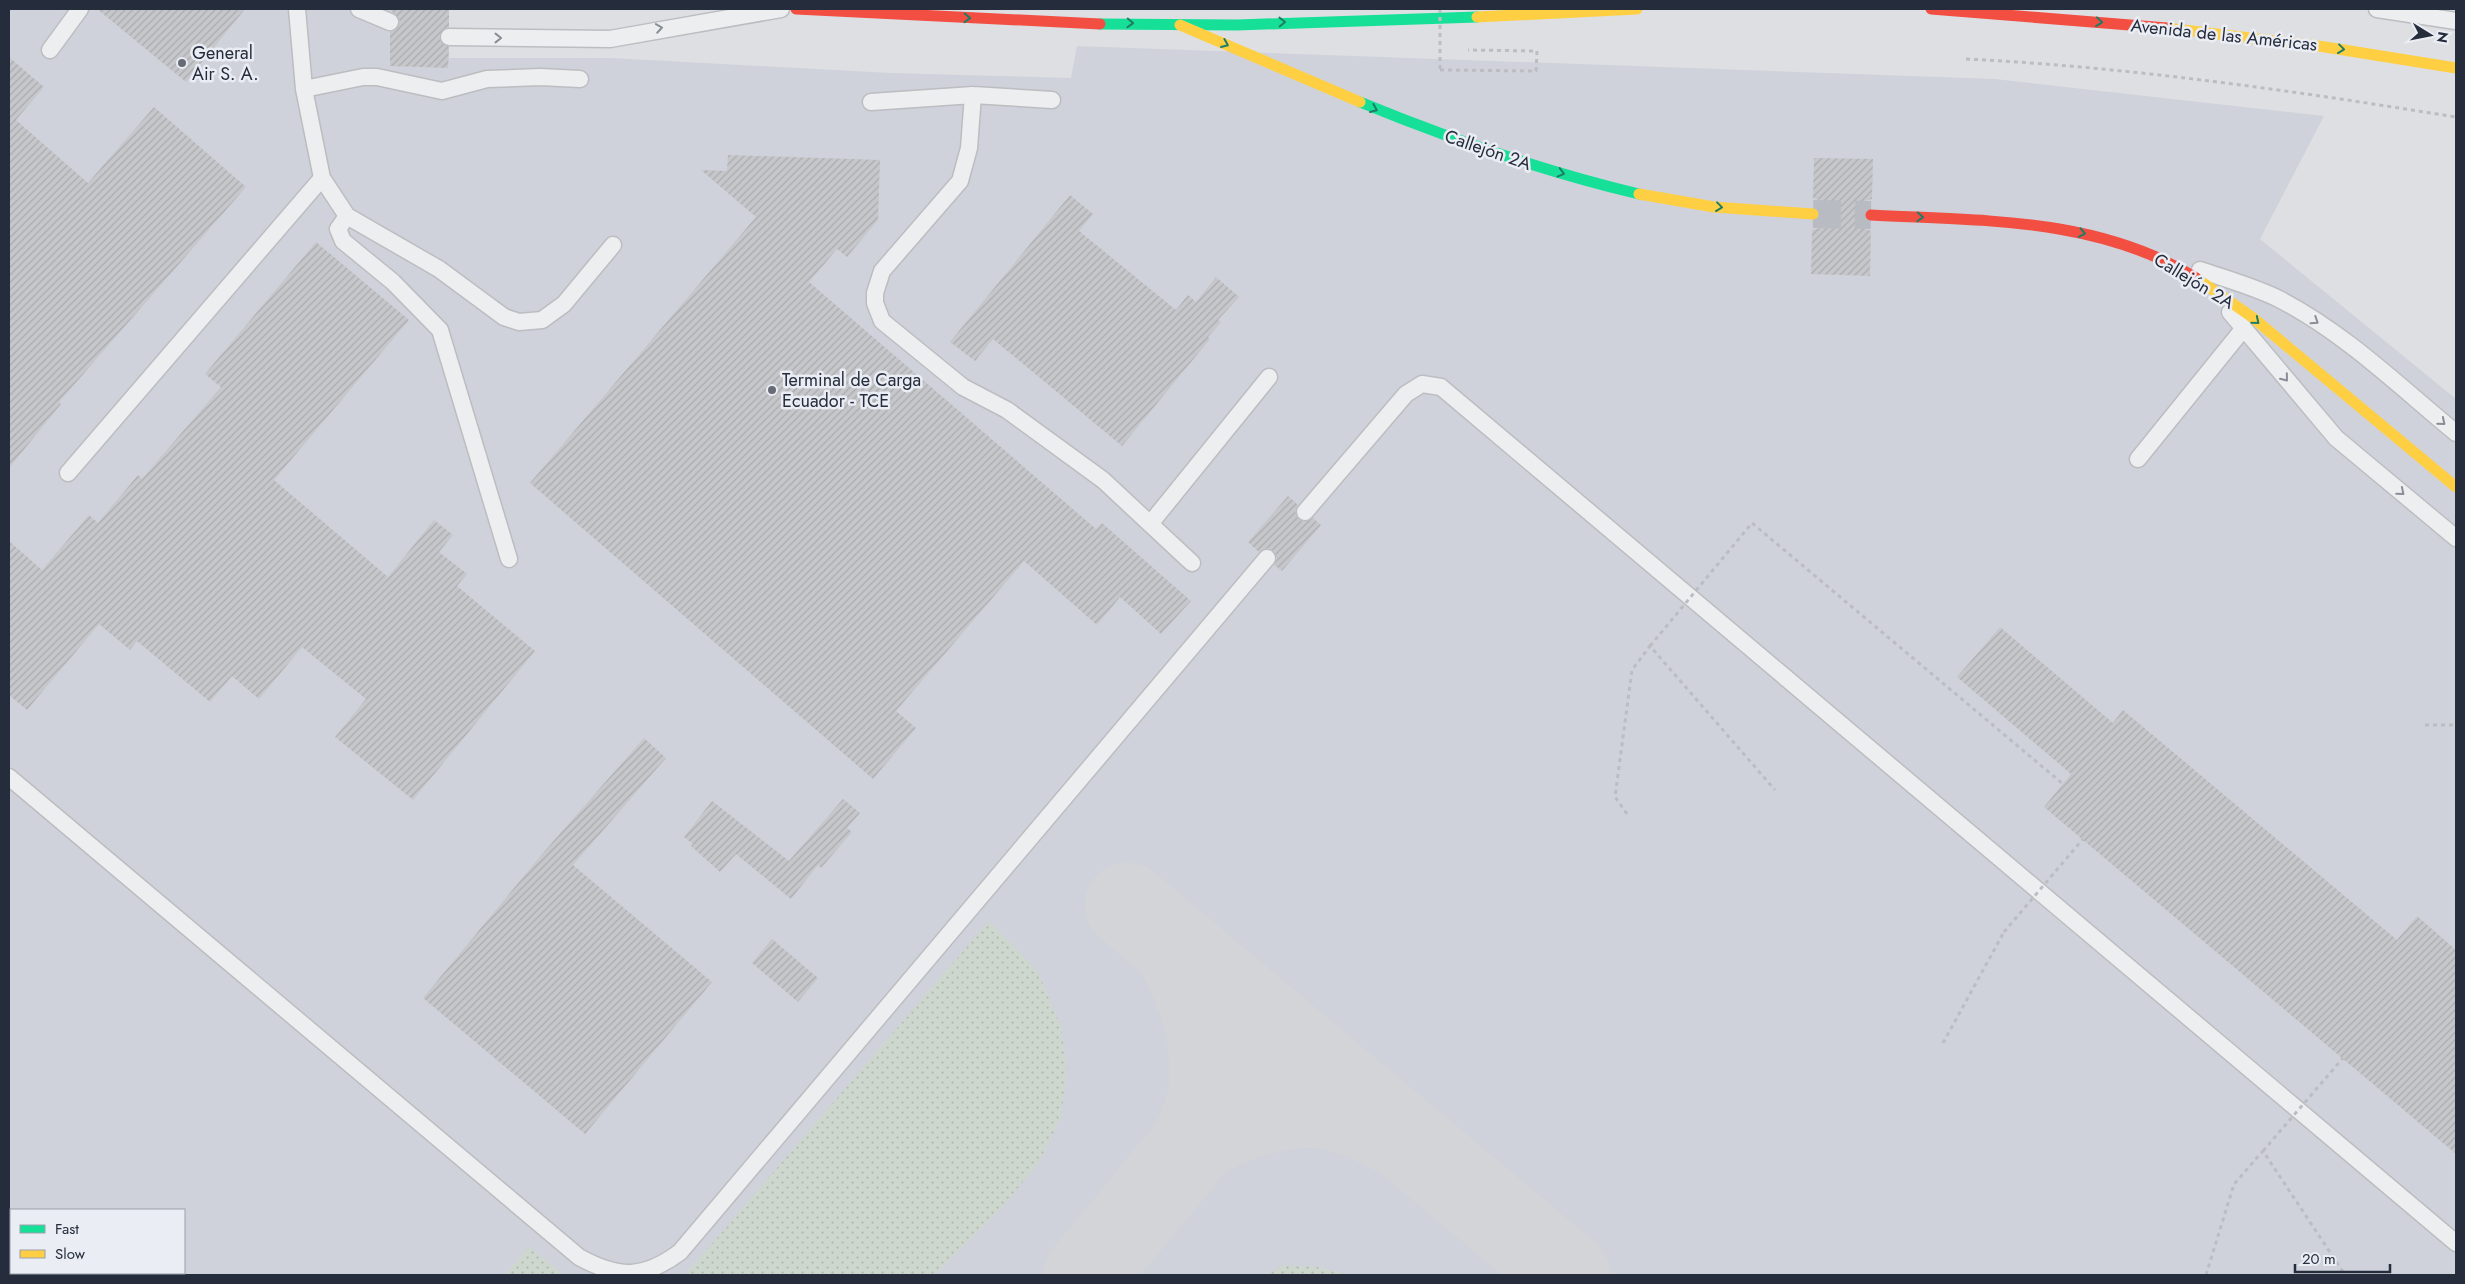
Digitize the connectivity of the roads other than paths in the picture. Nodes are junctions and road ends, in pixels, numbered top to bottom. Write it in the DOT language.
graph roads {
  1 [pos="80,9"];
  2 [pos="297,9"];
  3 [pos="359,9"];
  4 [pos="781,9"];
  5 [pos="796,9"];
  6 [pos="1637,9"];
  7 [pos="1931,9"];
  8 [pos="2377,9"];
  9 [pos="2456,21"];
  10 [pos="390,22"];
  11 [pos="1180,25"];
  12 [pos="449,38"];
  13 [pos="50,50"];
  14 [pos="2456,68"];
  15 [pos="580,79"];
  16 [pos="304,89"];
  17 [pos="973,95"];
  18 [pos="1052,100"];
  19 [pos="871,102"];
  20 [pos="322,178"];
  21 [pos="1812,214"];
  22 [pos="1871,215"];
  23 [pos="347,216"];
  24 [pos="2125,244"];
  25 [pos="613,245"];
  26 [pos="2210,287"];
  27 [pos="2244,328"];
  28 [pos="1269,377"];
  29 [pos="2456,433"];
  30 [pos="2138,459"];
  31 [pos="68,473"];
  32 [pos="2456,487"];
  33 [pos="1305,512"];
  34 [pos="1150,524"];
  35 [pos="2456,538"];
  36 [pos="1267,558"];
  37 [pos="509,559"];
  38 [pos="1192,563"];
  39 [pos="9,777"];
  40 [pos="2456,1243"];
  1 -- 13 [label="lane"];
  2 -- 16 [label="lane"];
  3 -- 10 [label="lane"];
  12 -- 4 [label="lane, one-way"];
  5 -- 11 [label="main road, one-way"];
  11 -- 6 [label="main road, one-way"];
  7 -- 14 [label="main road, Avenida de las Américas, one-way"];
  8 -- 9 [label="lane"];
  11 -- 21 [label="main road, Callejón 2A, one-way"];
  15 -- 16 [label="lane"];
  16 -- 20 [label="lane"];
  17 -- 18 [label="lane"];
  17 -- 19 [label="lane"];
  17 -- 34 [label="lane"];
  20 -- 23 [label="lane"];
  20 -- 31 [label="lane"];
  22 -- 24 [label="main road, Callejón 2A, one-way"];
  23 -- 25 [label="lane"];
  23 -- 37 [label="lane"];
  24 -- 26 [label="main road, Callejón 2A"];
  24 -- 29 [label="lane, one-way"];
  26 -- 27 [label="lane"];
  26 -- 32 [label="main road, Callejón 2A, one-way"];
  27 -- 30 [label="lane"];
  27 -- 35 [label="lane, one-way"];
  28 -- 34 [label="lane"];
  33 -- 40 [label="lane"];
  34 -- 38 [label="lane"];
  36 -- 39 [label="lane"];
}
